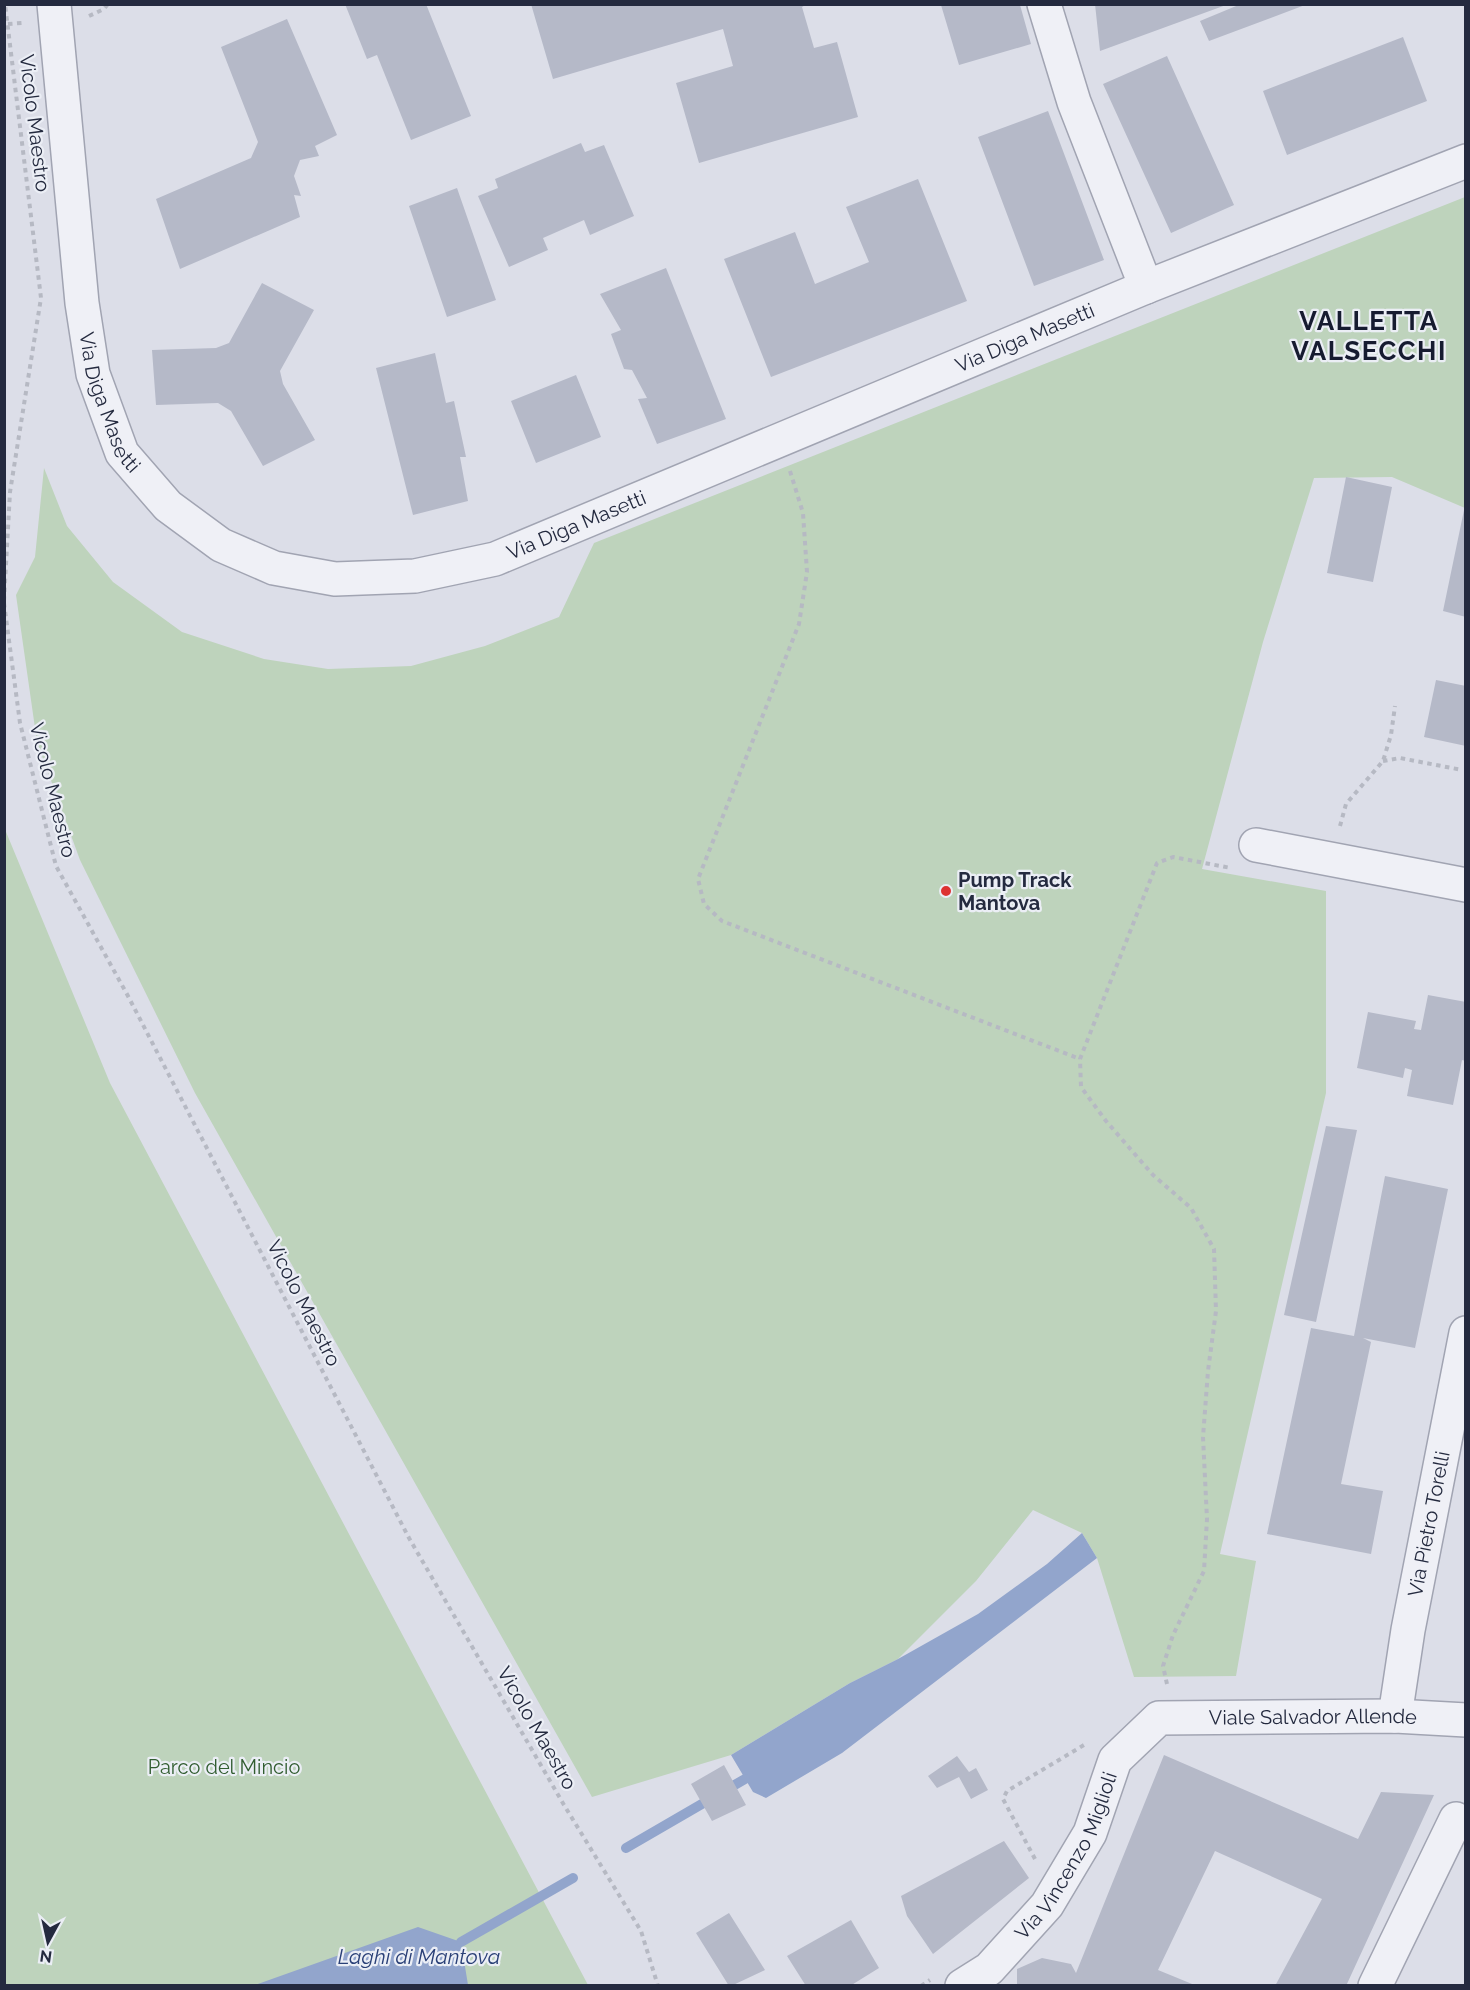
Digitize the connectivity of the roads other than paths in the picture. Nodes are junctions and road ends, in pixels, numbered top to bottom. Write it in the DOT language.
graph roads {
  1 [pos="54,4"];
  2 [pos="1044,4"];
  3 [pos="1466,161"];
  4 [pos="1146,287"];
  5 [pos="1256,844"];
  6 [pos="1466,885"];
  7 [pos="1466,1333"];
  8 [pos="1164,1705"];
  9 [pos="1395,1716"];
  10 [pos="1466,1720"];
  11 [pos="1456,1819"];
  12 [pos="962,1986"];
  13 [pos="1374,1986"];
  1 -- 4 [label="street, Via Diga Masetti"];
  2 -- 4 [label="street"];
  3 -- 4 [label="street, Via Diga Masetti"];
  5 -- 6 [label="street"];
  7 -- 9 [label="street, Via Pietro Torelli"];
  8 -- 9 [label="street, Viale Salvador Allende"];
  8 -- 12 [label="street, Via Vincenzo Miglioli"];
  9 -- 10 [label="street, Viale Salvador Allende"];
  11 -- 13 [label="street"];
}
